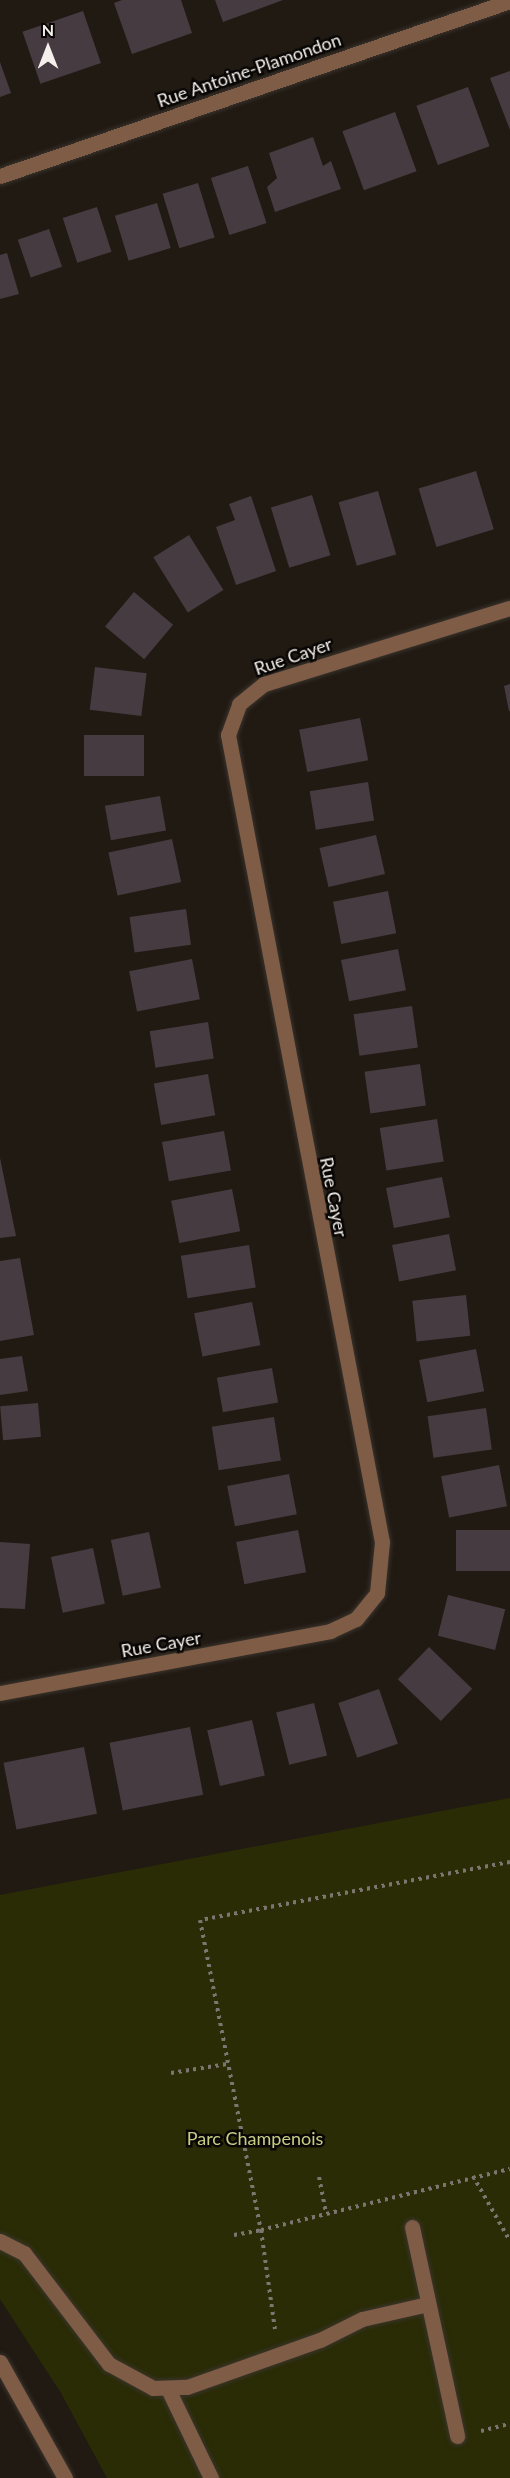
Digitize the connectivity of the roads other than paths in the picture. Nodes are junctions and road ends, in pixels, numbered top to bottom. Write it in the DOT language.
graph roads {
  1 [pos="510,1"];
  2 [pos="0,176"];
  3 [pos="510,608"];
  4 [pos="0,1693"];
  5 [pos="412,2228"];
  6 [pos="0,2241"];
  7 [pos="428,2304"];
  8 [pos="0,2362"];
  9 [pos="168,2389"];
  10 [pos="457,2436"];
  11 [pos="65,2478"];
  12 [pos="211,2478"];
  1 -- 2 [label="street, Rue Antoine-Plamondon"];
  3 -- 4 [label="street, Rue Cayer"];
  5 -- 7 [label="street"];
  6 -- 9 [label="street"];
  7 -- 9 [label="street"];
  7 -- 10 [label="street"];
  8 -- 11 [label="street"];
  9 -- 12 [label="street"];
}
